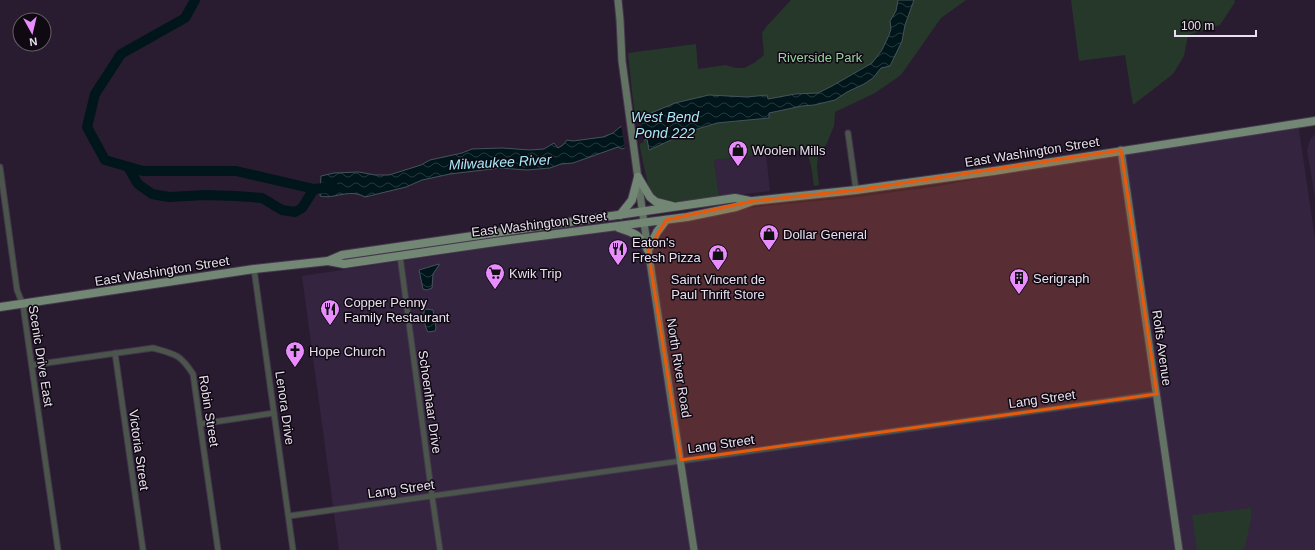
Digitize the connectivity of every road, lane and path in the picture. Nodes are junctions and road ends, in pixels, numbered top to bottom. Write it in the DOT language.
graph roads {
  1 [pos="618,0"];
  2 [pos="1315,121"];
  3 [pos="848,133"];
  4 [pos="1121,150"];
  5 [pos="0,167"];
  6 [pos="638,176"];
  7 [pos="856,190"];
  8 [pos="752,201"];
  9 [pos="674,207"];
  10 [pos="642,212"];
  11 [pos="620,215"];
  12 [pos="666,220"];
  13 [pos="644,223"];
  14 [pos="616,227"];
  15 [pos="648,250"];
  16 [pos="400,256"];
  17 [pos="328,261"];
  18 [pos="254,269"];
  19 [pos="23,305"];
  20 [pos="0,307"];
  21 [pos="114,353"];
  22 [pos="32,365"];
  23 [pos="1157,394"];
  24 [pos="274,413"];
  25 [pos="200,424"];
  26 [pos="681,460"];
  27 [pos="432,496"];
  28 [pos="289,516"];
  29 [pos="58,550"];
  30 [pos="142,550"];
  31 [pos="218,550"];
  32 [pos="293,550"];
  33 [pos="440,550"];
  34 [pos="694,550"];
  35 [pos="1179,550"];
  1 -- 6 [label="street, North River Road"];
  2 -- 4 [label="main road, East Washington Street"];
  3 -- 7 [label="street"];
  4 -- 7 [label="main road, East Washington Street"];
  4 -- 23 [label="street, Rolfs Avenue"];
  5 -- 19 [label="street, Scenic Drive East"];
  6 -- 9 [label="main road"];
  6 -- 10 [label="street, North River Road"];
  6 -- 11 [label="main road"];
  7 -- 8 [label="main road, East Washington Street"];
  8 -- 9 [label="main road, East Washington Street"];
  8 -- 12 [label="main road, East Washington Street"];
  9 -- 10 [label="main road, East Washington Street"];
  10 -- 11 [label="main road, East Washington Street"];
  10 -- 13 [label="street, North River Road"];
  11 -- 17 [label="main road, East Washington Street"];
  12 -- 13 [label="main road, East Washington Street"];
  12 -- 15 [label="main road"];
  13 -- 14 [label="main road, East Washington Street"];
  13 -- 15 [label="street, North River Road"];
  14 -- 15 [label="main road"];
  14 -- 16 [label="main road, East Washington Street"];
  15 -- 26 [label="street, North River Road"];
  16 -- 17 [label="main road, East Washington Street"];
  16 -- 27 [label="street, Schoenhaar Drive"];
  17 -- 18 [label="main road, East Washington Street"];
  18 -- 19 [label="main road, East Washington Street"];
  18 -- 24 [label="street, Lenora Drive"];
  19 -- 20 [label="main road, East Washington Street"];
  19 -- 22 [label="street, Scenic Drive East"];
  21 -- 22 [label="street, Robin Street"];
  21 -- 25 [label="street, Robin Street"];
  21 -- 30 [label="street, Victoria Street"];
  22 -- 29 [label="street, Scenic Drive East"];
  23 -- 26 [label="street, Lang Street"];
  23 -- 35 [label="street, Rolfs Avenue"];
  24 -- 25 [label="street"];
  24 -- 28 [label="street, Lenora Drive"];
  25 -- 31 [label="street, Robin Street"];
  26 -- 27 [label="street, Lang Street"];
  26 -- 34 [label="street, North River Road"];
  27 -- 28 [label="street, Lang Street"];
  27 -- 33 [label="street, Schoenhaar Drive"];
  28 -- 32 [label="street, Lenora Drive"];
}
